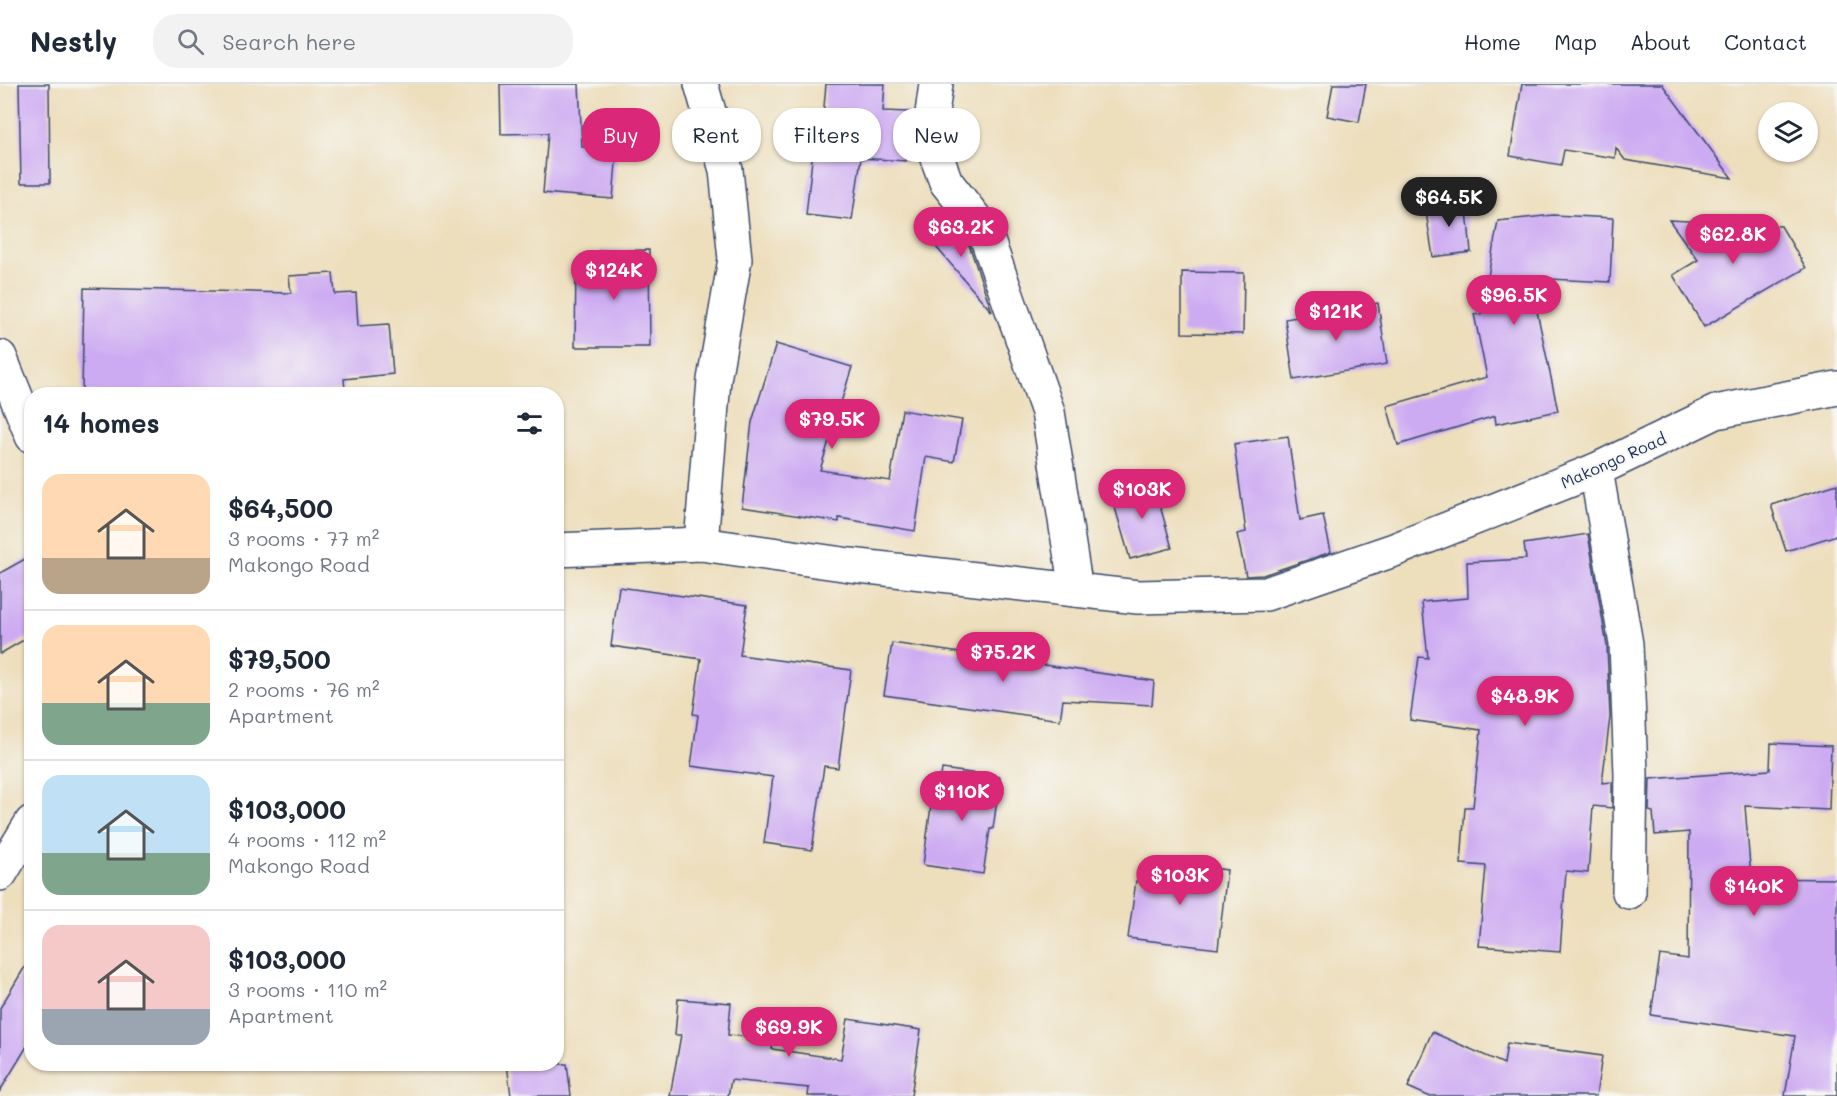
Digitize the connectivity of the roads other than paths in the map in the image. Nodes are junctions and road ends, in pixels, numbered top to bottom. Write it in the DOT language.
graph roads {
  1 [pos="701,84"];
  2 [pos="936,84"];
  3 [pos="0,357"];
  4 [pos="1837,388"];
  5 [pos="24,416"];
  6 [pos="1596,470"];
  7 [pos="701,544"];
  8 [pos="564,550"];
  9 [pos="1076,590"];
  10 [pos="24,835"];
  11 [pos="0,874"];
  12 [pos="1629,892"];
  1 -- 7 [label="street"];
  2 -- 9 [label="street"];
  3 -- 5 [label="street"];
  4 -- 6 [label="street, Makongo Road"];
  6 -- 9 [label="street, Makongo Road"];
  6 -- 12 [label="street"];
  7 -- 8 [label="street, Makongo Road"];
  7 -- 9 [label="street, Makongo Road"];
  10 -- 11 [label="street"];
}
